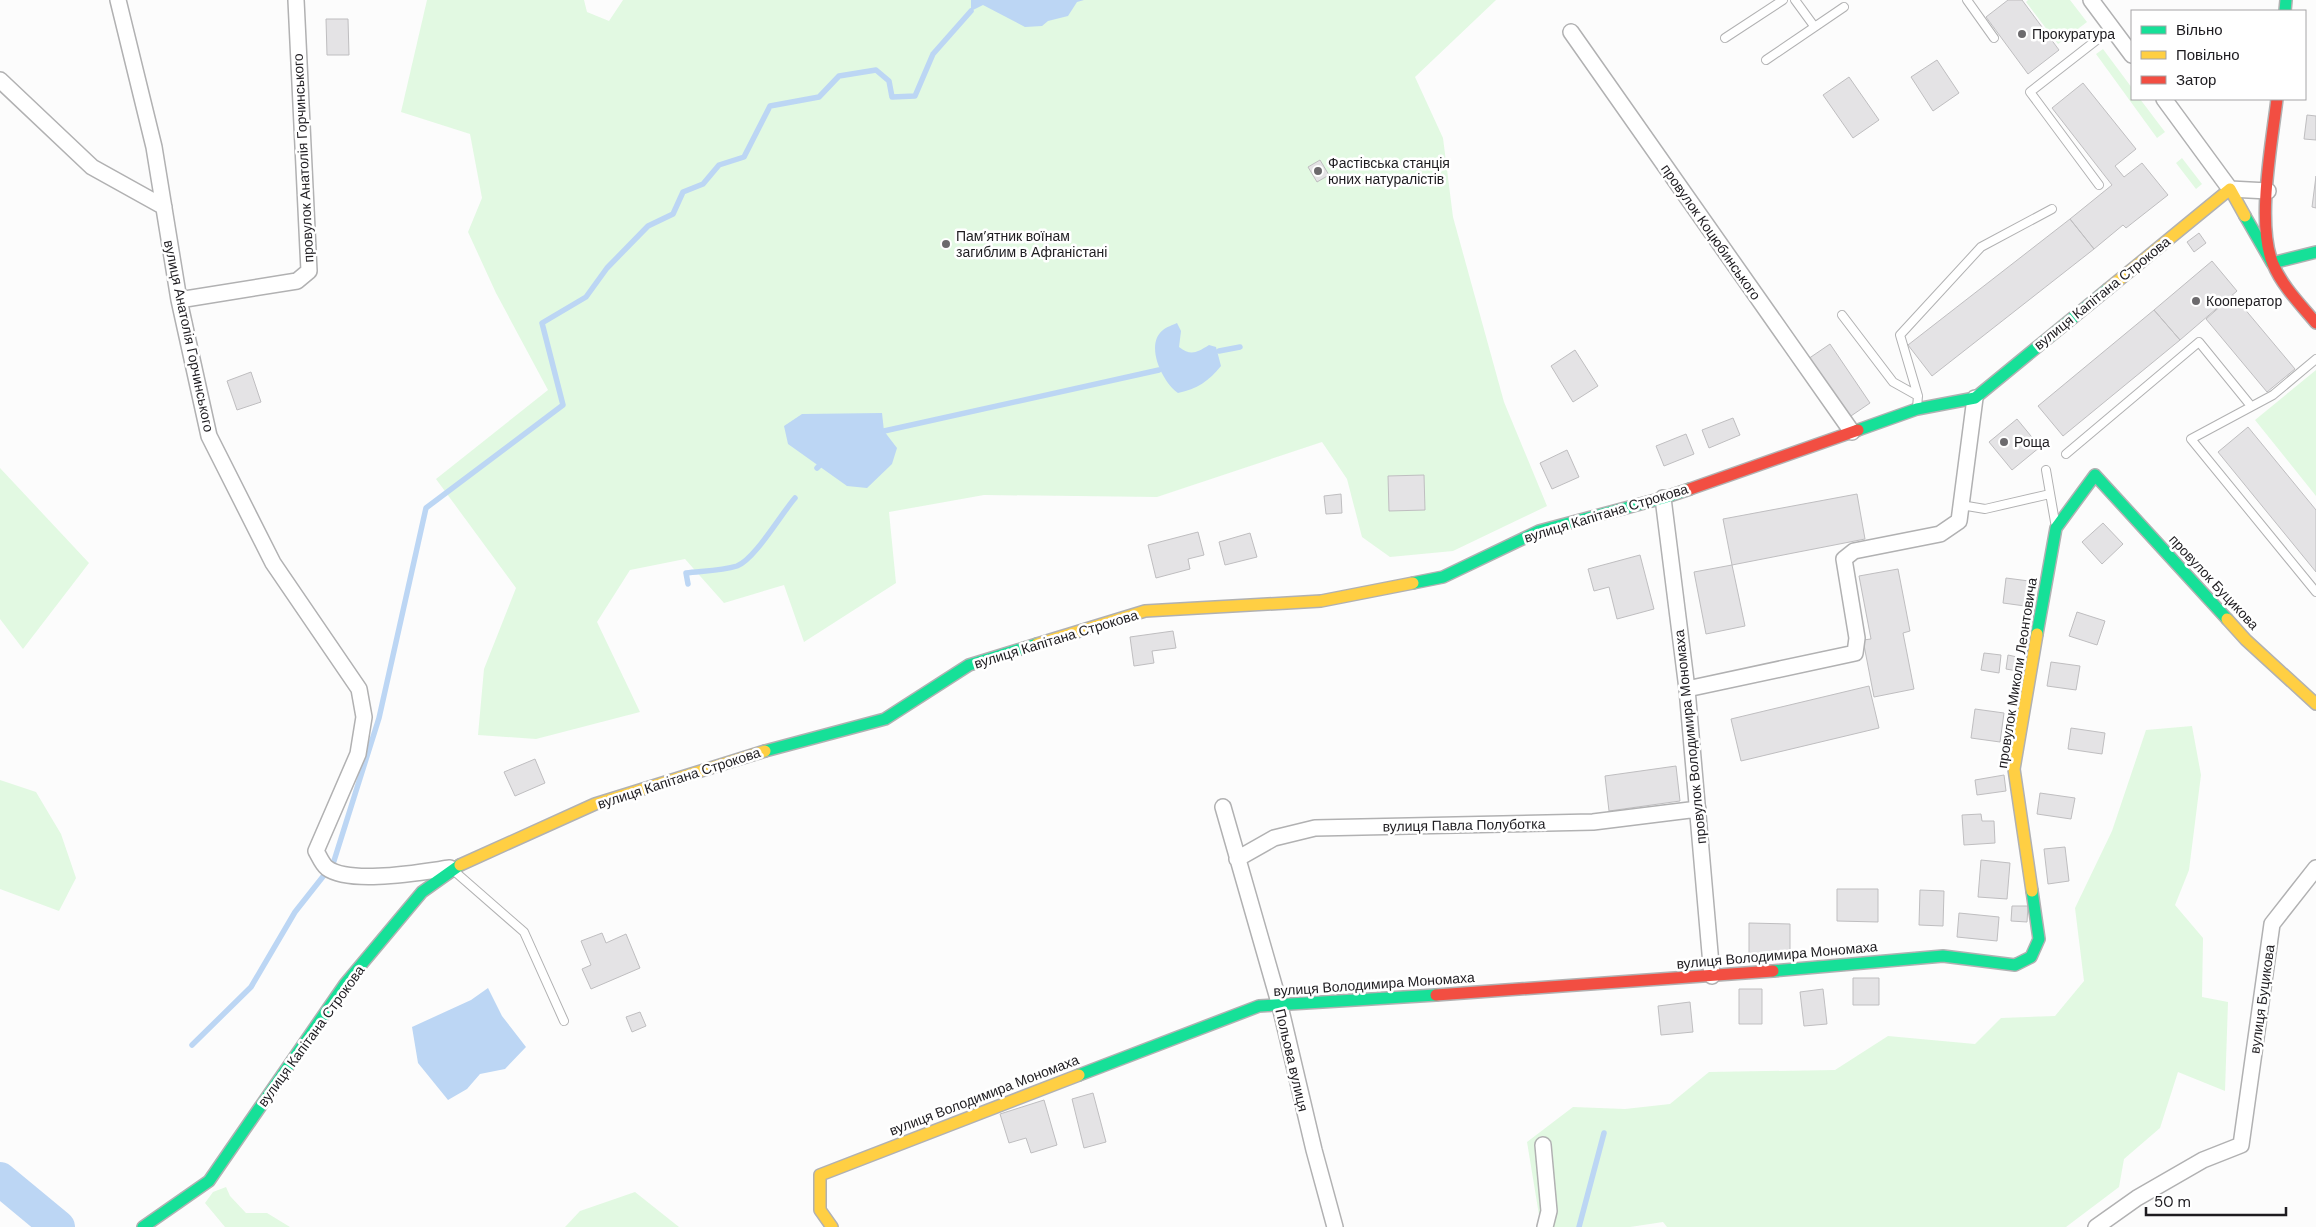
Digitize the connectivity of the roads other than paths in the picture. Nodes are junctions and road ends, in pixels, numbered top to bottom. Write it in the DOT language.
graph roads {
  1 [pos="118,0"];
  2 [pos="296,0"];
  3 [pos="1783,0"];
  4 [pos="1795,0"];
  5 [pos="1967,0"];
  6 [pos="2091,0"];
  7 [pos="1844,7"];
  8 [pos="1814,26"];
  9 [pos="2112,28"];
  10 [pos="1571,32"];
  11 [pos="1725,38"];
  12 [pos="1994,38"];
  13 [pos="2131,55"];
  14 [pos="1766,60"];
  15 [pos="0,80"];
  16 [pos="2165,100"];
  17 [pos="2277,100"];
  18 [pos="2099,185"];
  19 [pos="2230,189"];
  20 [pos="2268,191"];
  21 [pos="164,206"];
  22 [pos="2052,209"];
  23 [pos="2316,252"];
  24 [pos="2272,262"];
  25 [pos="179,300"];
  26 [pos="1842,315"];
  27 [pos="2316,323"];
  28 [pos="2316,359"];
  29 [pos="1918,396"];
  30 [pos="1975,398"];
  31 [pos="2251,406"];
  32 [pos="1917,409"];
  33 [pos="1852,432"];
  34 [pos="2066,454"];
  35 [pos="2046,470"];
  36 [pos="2095,475"];
  37 [pos="2050,494"];
  38 [pos="1663,498"];
  39 [pos="1961,505"];
  40 [pos="2056,528"];
  41 [pos="2316,592"];
  42 [pos="1687,689"];
  43 [pos="2316,704"];
  44 [pos="1223,806"];
  45 [pos="1698,809"];
  46 [pos="1237,859"];
  47 [pos="452,868"];
  48 [pos="2316,868"];
  49 [pos="2015,965"];
  50 [pos="1712,976"];
  51 [pos="1280,1006"];
  52 [pos="564,1021"];
  53 [pos="1543,1145"];
  54 [pos="143,1227"];
  55 [pos="832,1227"];
  56 [pos="1335,1227"];
  57 [pos="1546,1227"];
  58 [pos="2096,1227"];
  1 -- 21 [label="street, вулиця Анатолія Горчинського"];
  2 -- 25 [label="street, провулок Анатолія Горчинського"];
  3 -- 11 [label="lane"];
  4 -- 8 [label="lane"];
  5 -- 12 [label="lane"];
  6 -- 9 [label="street"];
  7 -- 8 [label="lane"];
  8 -- 14 [label="lane"];
  9 -- 13 [label="street"];
  9 -- 18 [label="lane"];
  10 -- 33 [label="street, провулок Коцюбинського"];
  15 -- 21 [label="street"];
  16 -- 19 [label="street"];
  17 -- 20 [label="street"];
  19 -- 20 [label="street"];
  19 -- 24 [label="street"];
  19 -- 30 [label="street, вулиця Капітана Строкова"];
  20 -- 24 [label="street"];
  21 -- 25 [label="street, вулиця Анатолія Горчинського"];
  22 -- 29 [label="lane"];
  23 -- 24 [label="street"];
  24 -- 27 [label="street"];
  25 -- 47 [label="street, вулиця Анатолія Горчинського"];
  26 -- 29 [label="lane"];
  28 -- 31 [label="lane"];
  29 -- 32 [label="lane"];
  30 -- 32 [label="street, вулиця Капітана Строкова"];
  30 -- 39 [label="street"];
  31 -- 34 [label="lane"];
  31 -- 41 [label="lane"];
  32 -- 33 [label="street, вулиця Капітана Строкова"];
  33 -- 38 [label="street, вулиця Капітана Строкова"];
  35 -- 37 [label="lane"];
  36 -- 40 [label="street, провулок Миколи Леонтовича"];
  36 -- 43 [label="street, провулок Буцикова"];
  37 -- 39 [label="lane"];
  37 -- 40 [label="lane"];
  38 -- 42 [label="street, провулок Володимира Мономаха"];
  38 -- 47 [label="street, вулиця Капітана Строкова"];
  39 -- 42 [label="street"];
  40 -- 49 [label="street, провулок Миколи Леонтовича"];
  42 -- 45 [label="street, провулок Володимира Мономаха"];
  44 -- 46 [label="street, Польова вулиця"];
  45 -- 46 [label="street, вулиця Павла Полуботка"];
  45 -- 50 [label="street, провулок Володимира Мономаха"];
  46 -- 51 [label="street, Польова вулиця"];
  47 -- 52 [label="lane"];
  47 -- 54 [label="street, вулиця Капітана Строкова"];
  48 -- 58 [label="street, вулиця Буцикова"];
  49 -- 50 [label="street, вулиця Володимира Мономаха"];
  50 -- 51 [label="street, вулиця Володимира Мономаха"];
  51 -- 55 [label="street, вулиця Володимира Мономаха"];
  51 -- 56 [label="street, Польова вулиця"];
  53 -- 57 [label="street"];
}
